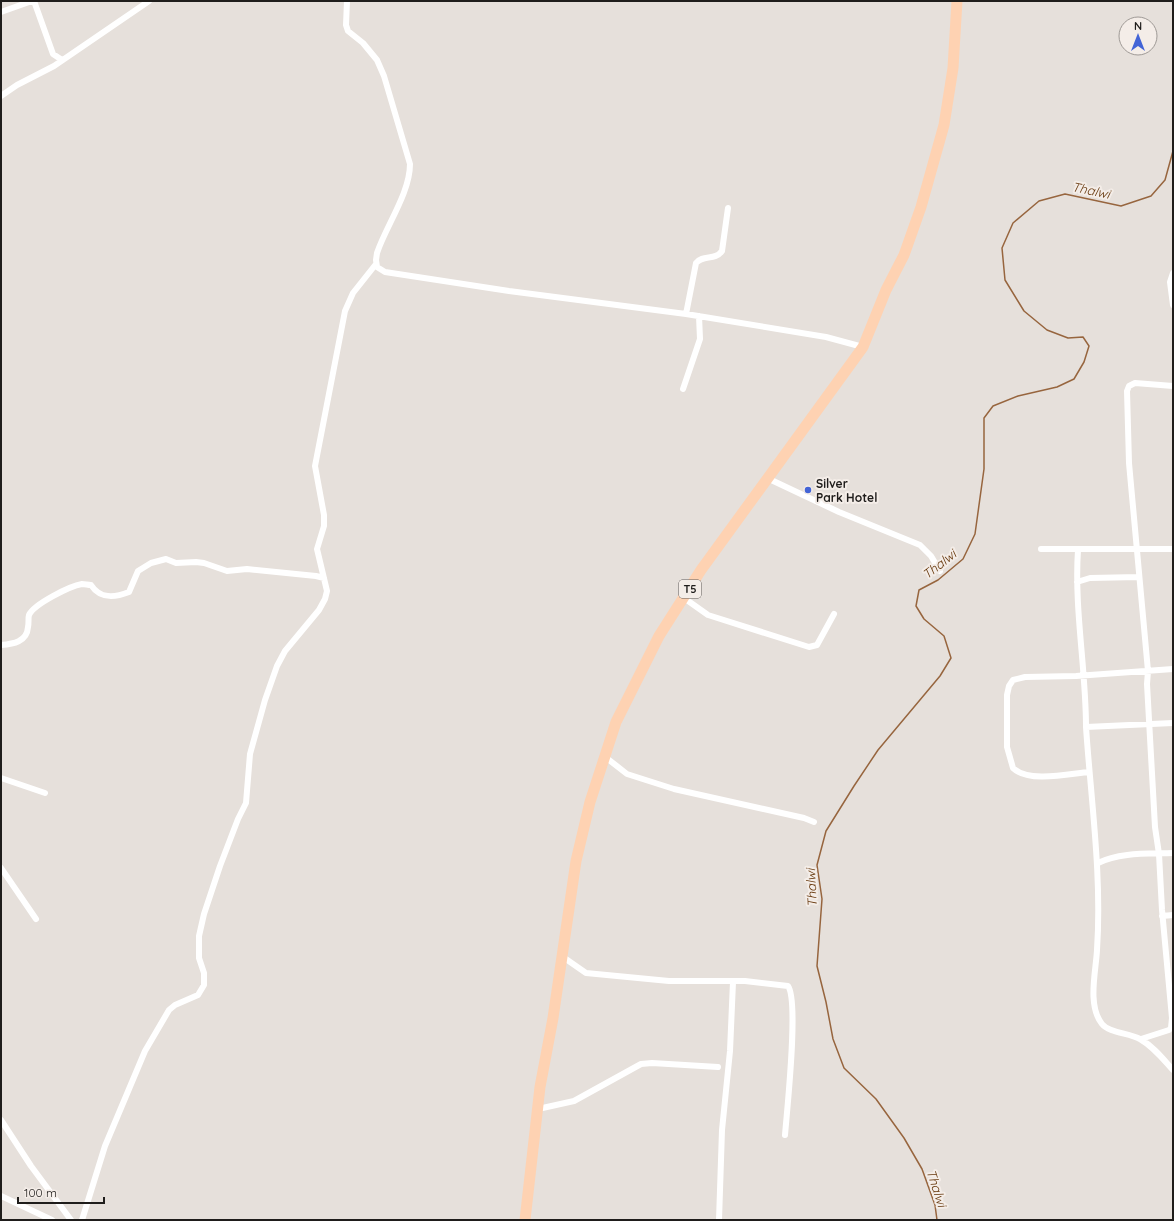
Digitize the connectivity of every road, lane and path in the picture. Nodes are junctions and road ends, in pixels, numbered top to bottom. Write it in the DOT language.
graph roads {
  1 [pos="33,1"];
  2 [pos="148,1"];
  3 [pos="347,1"];
  4 [pos="957,1"];
  5 [pos="1,12"];
  6 [pos="62,60"];
  7 [pos="1,96"];
  8 [pos="728,208"];
  9 [pos="376,264"];
  10 [pos="1173,273"];
  11 [pos="1173,305"];
  12 [pos="686,314"];
  13 [pos="699,316"];
  14 [pos="863,347"];
  15 [pos="1173,386"];
  16 [pos="683,389"];
  17 [pos="767,478"];
  18 [pos="1041,549"];
  19 [pos="1137,549"];
  20 [pos="1173,549"];
  21 [pos="1078,550"];
  22 [pos="940,571"];
  23 [pos="1139,577"];
  24 [pos="324,578"];
  25 [pos="1077,582"];
  26 [pos="684,598"];
  27 [pos="834,614"];
  28 [pos="1,645"];
  29 [pos="1173,669"];
  30 [pos="1148,671"];
  31 [pos="1084,676"];
  32 [pos="1173,723"];
  33 [pos="1150,724"];
  34 [pos="1086,727"];
  35 [pos="604,756"];
  36 [pos="1089,772"];
  37 [pos="1,778"];
  38 [pos="45,792"];
  39 [pos="814,822"];
  40 [pos="1173,853"];
  41 [pos="1159,854"];
  42 [pos="1098,863"];
  43 [pos="1,868"];
  44 [pos="1173,915"];
  45 [pos="1162,916"];
  46 [pos="36,919"];
  47 [pos="563,956"];
  48 [pos="1171,975"];
  49 [pos="733,982"];
  50 [pos="1141,1040"];
  51 [pos="718,1067"];
  52 [pos="1173,1070"];
  53 [pos="538,1109"];
  54 [pos="1,1120"];
  55 [pos="785,1135"];
  56 [pos="1,1196"];
  57 [pos="52,1220"];
  58 [pos="71,1220"];
  59 [pos="82,1220"];
  60 [pos="525,1220"];
  61 [pos="719,1220"];
  1 -- 5 [label="street"];
  1 -- 6 [label="street"];
  2 -- 6 [label="street"];
  3 -- 9 [label="street"];
  4 -- 14 [label="highway, T5"];
  6 -- 7 [label="street"];
  8 -- 12 [label="street"];
  9 -- 12 [label="street"];
  9 -- 24 [label="street"];
  10 -- 11 [label="street"];
  12 -- 13 [label="street"];
  13 -- 14 [label="street"];
  13 -- 16 [label="street"];
  14 -- 17 [label="highway, T5"];
  15 -- 19 [label="street"];
  17 -- 22 [label="street"];
  17 -- 26 [label="highway, T5"];
  18 -- 21 [label="street"];
  19 -- 20 [label="street"];
  19 -- 21 [label="street"];
  19 -- 23 [label="street"];
  21 -- 25 [label="street"];
  23 -- 25 [label="street"];
  23 -- 30 [label="street"];
  24 -- 28 [label="street"];
  24 -- 59 [label="street"];
  25 -- 31 [label="street"];
  26 -- 27 [label="street"];
  26 -- 35 [label="highway, T5"];
  29 -- 30 [label="street"];
  30 -- 31 [label="street"];
  30 -- 33 [label="street"];
  31 -- 34 [label="street"];
  31 -- 36 [label="street"];
  32 -- 33 [label="street"];
  33 -- 34 [label="street"];
  33 -- 41 [label="street"];
  34 -- 36 [label="street"];
  35 -- 39 [label="street"];
  35 -- 47 [label="highway, T5"];
  36 -- 42 [label="street"];
  37 -- 38 [label="street"];
  40 -- 41 [label="street"];
  41 -- 42 [label="street"];
  41 -- 45 [label="street"];
  42 -- 50 [label="street"];
  43 -- 46 [label="street"];
  44 -- 45 [label="street"];
  45 -- 48 [label="street"];
  47 -- 49 [label="street"];
  47 -- 53 [label="highway, T5"];
  48 -- 50 [label="street"];
  49 -- 55 [label="street"];
  49 -- 61 [label="street"];
  50 -- 52 [label="street"];
  51 -- 53 [label="street"];
  53 -- 60 [label="highway, T5"];
  54 -- 58 [label="street"];
  56 -- 57 [label="street"];
}
